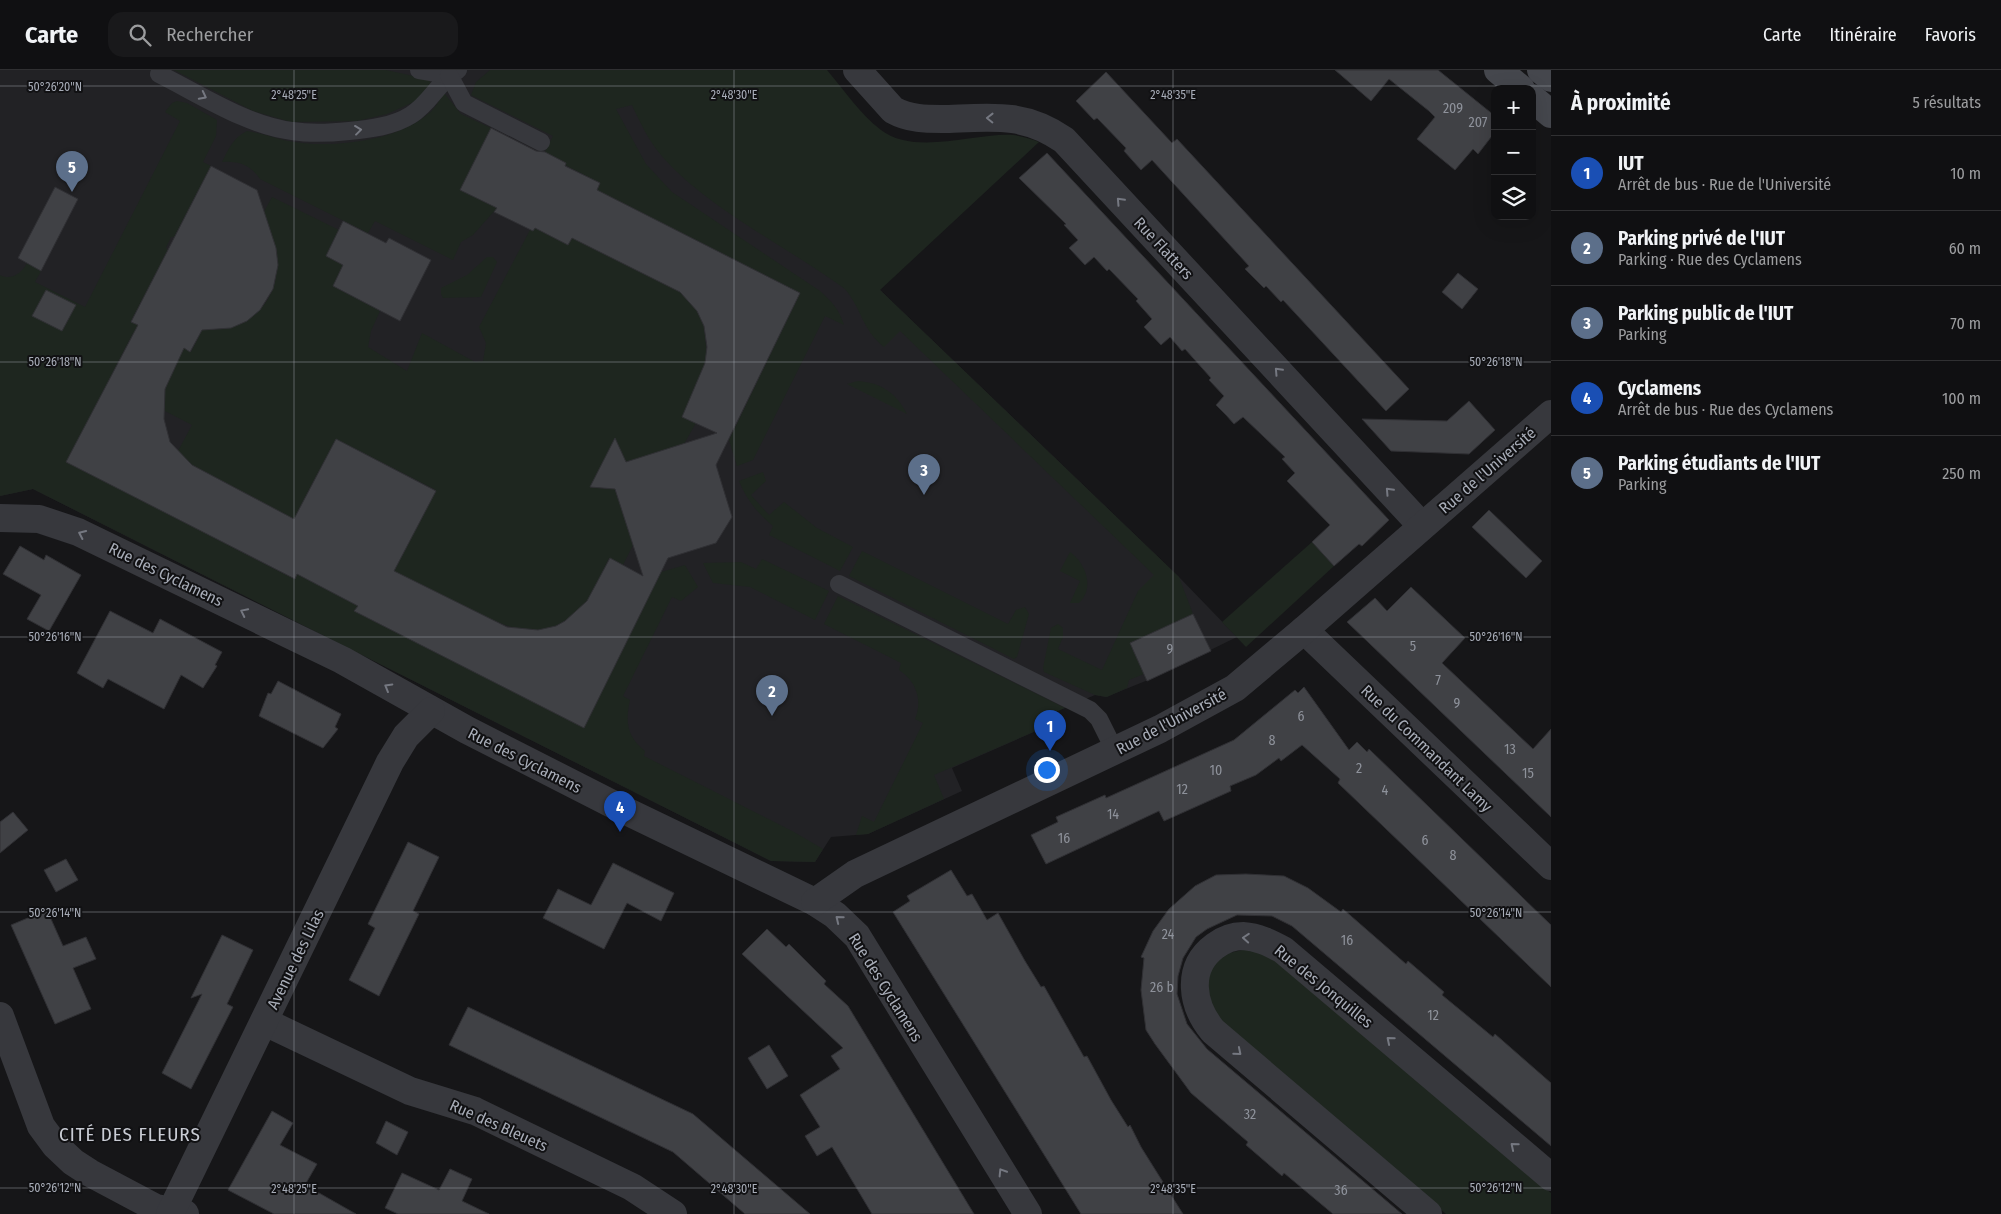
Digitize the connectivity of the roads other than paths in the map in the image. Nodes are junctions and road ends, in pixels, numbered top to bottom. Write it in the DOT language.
graph roads {
  1 [pos="419,70"];
  2 [pos="857,70"];
  3 [pos="1498,70"];
  4 [pos="1541,70"];
  5 [pos="160,72"];
  6 [pos="454,72"];
  7 [pos="1551,78"];
  8 [pos="1516,85"];
  9 [pos="1536,101"];
  10 [pos="1551,114"];
  11 [pos="541,142"];
  12 [pos="1551,414"];
  13 [pos="0,518"];
  14 [pos="1422,526"];
  15 [pos="839,584"];
  16 [pos="1304,630"];
  17 [pos="431,711"];
  18 [pos="1115,751"];
  19 [pos="1551,866"];
  20 [pos="815,902"];
  21 [pos="0,1016"];
  22 [pos="265,1022"];
  23 [pos="1551,1177"];
  24 [pos="176,1213"];
  25 [pos="673,1214"];
  26 [pos="1028,1214"];
  27 [pos="1428,1214"];
  1 -- 6 [label="lane"];
  14 -- 2 [label="street, Rue Flatters, one-way"];
  3 -- 8 [label="main road"];
  4 -- 7 [label="main road"];
  5 -- 6 [label="lane, one-way"];
  6 -- 11 [label="lane"];
  9 -- 10 [label="main road"];
  12 -- 14 [label="street, Rue de l'Université"];
  17 -- 13 [label="street, Rue des Cyclamens, one-way"];
  14 -- 16 [label="street, Rue de l'Université"];
  15 -- 18 [label="lane"];
  16 -- 18 [label="street, Rue de l'Université"];
  16 -- 19 [label="street, Rue du Commandant Lamy"];
  17 -- 20 [label="street, Rue des Cyclamens"];
  17 -- 22 [label="street, Avenue des Lilas"];
  18 -- 20 [label="street, Rue de l'Université"];
  26 -- 20 [label="street, Rue des Cyclamens, one-way"];
  21 -- 24 [label="street"];
  22 -- 24 [label="street, Avenue des Lilas"];
  22 -- 25 [label="street, Rue des Bleuets"];
  23 -- 27 [label="street, Rue des Jonquilles, one-way"];
}
